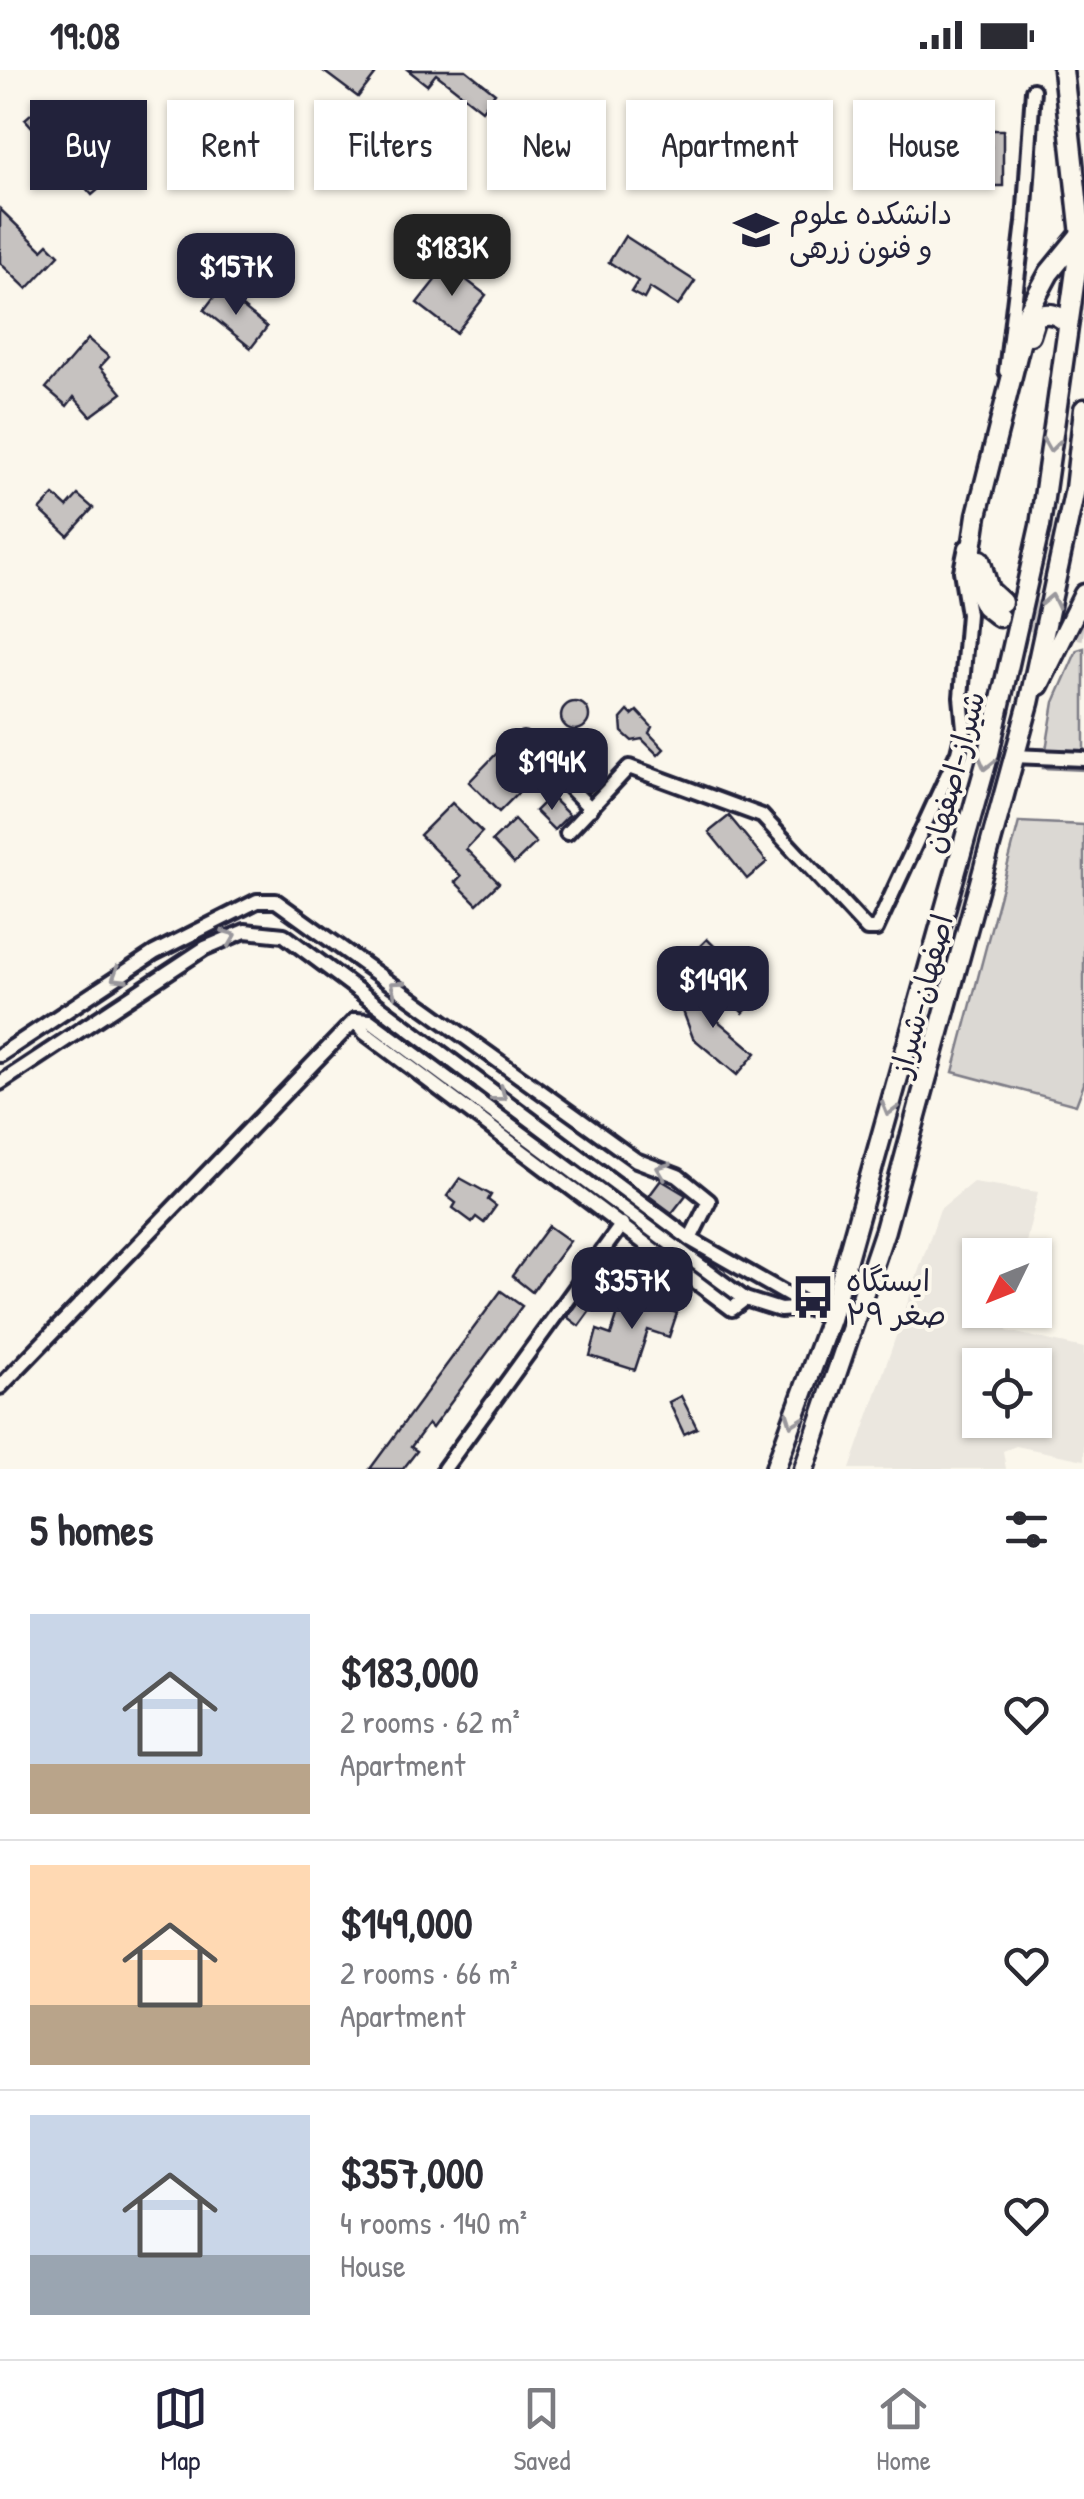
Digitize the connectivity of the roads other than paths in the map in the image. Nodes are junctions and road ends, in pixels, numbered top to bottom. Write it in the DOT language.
graph roads {
  1 [pos="1063,70"];
  2 [pos="1033,90"];
  3 [pos="1081,235"];
  4 [pos="1068,324"];
  5 [pos="1084,409"];
  6 [pos="1084,594"];
  7 [pos="1028,703"];
  8 [pos="523,740"];
  9 [pos="1013,756"];
  10 [pos="1084,760"];
  11 [pos="592,809"];
  12 [pos="567,833"];
  13 [pos="355,1020"];
  14 [pos="0,1056"];
  15 [pos="0,1084"];
  16 [pos="630,1214"];
  17 [pos="619,1229"];
  18 [pos="690,1238"];
  19 [pos="744,1300"];
  20 [pos="810,1308"];
  21 [pos="830,1320"];
  22 [pos="0,1388"];
  23 [pos="444,1469"];
  24 [pos="775,1469"];
  25 [pos="804,1469"];
  1 -- 3 [label="highway, شیراز-اصفهان"];
  2 -- 11 [label="street"];
  3 -- 4 [label="highway, شیراز-اصفهان"];
  3 -- 4 [label="highway"];
  4 -- 21 [label="highway, شیراز-اصفهان, one-way"];
  7 -- 5 [label="highway, اصفهان-شیراز, one-way"];
  6 -- 7 [label="highway"];
  7 -- 9 [label="highway, اصفهان-شیراز"];
  8 -- 11 [label="street"];
  9 -- 10 [label="street"];
  9 -- 25 [label="highway, اصفهان-شیراز"];
  11 -- 12 [label="street"];
  13 -- 16 [label="street"];
  13 -- 17 [label="street"];
  13 -- 22 [label="street"];
  18 -- 14 [label="street, one-way"];
  15 -- 18 [label="street, one-way"];
  16 -- 17 [label="street"];
  16 -- 19 [label="street"];
  17 -- 19 [label="street"];
  17 -- 23 [label="street"];
  18 -- 20 [label="street"];
  19 -- 20 [label="street"];
  20 -- 21 [label="street"];
  21 -- 24 [label="highway, شیراز-اصفهان, one-way"];
}
